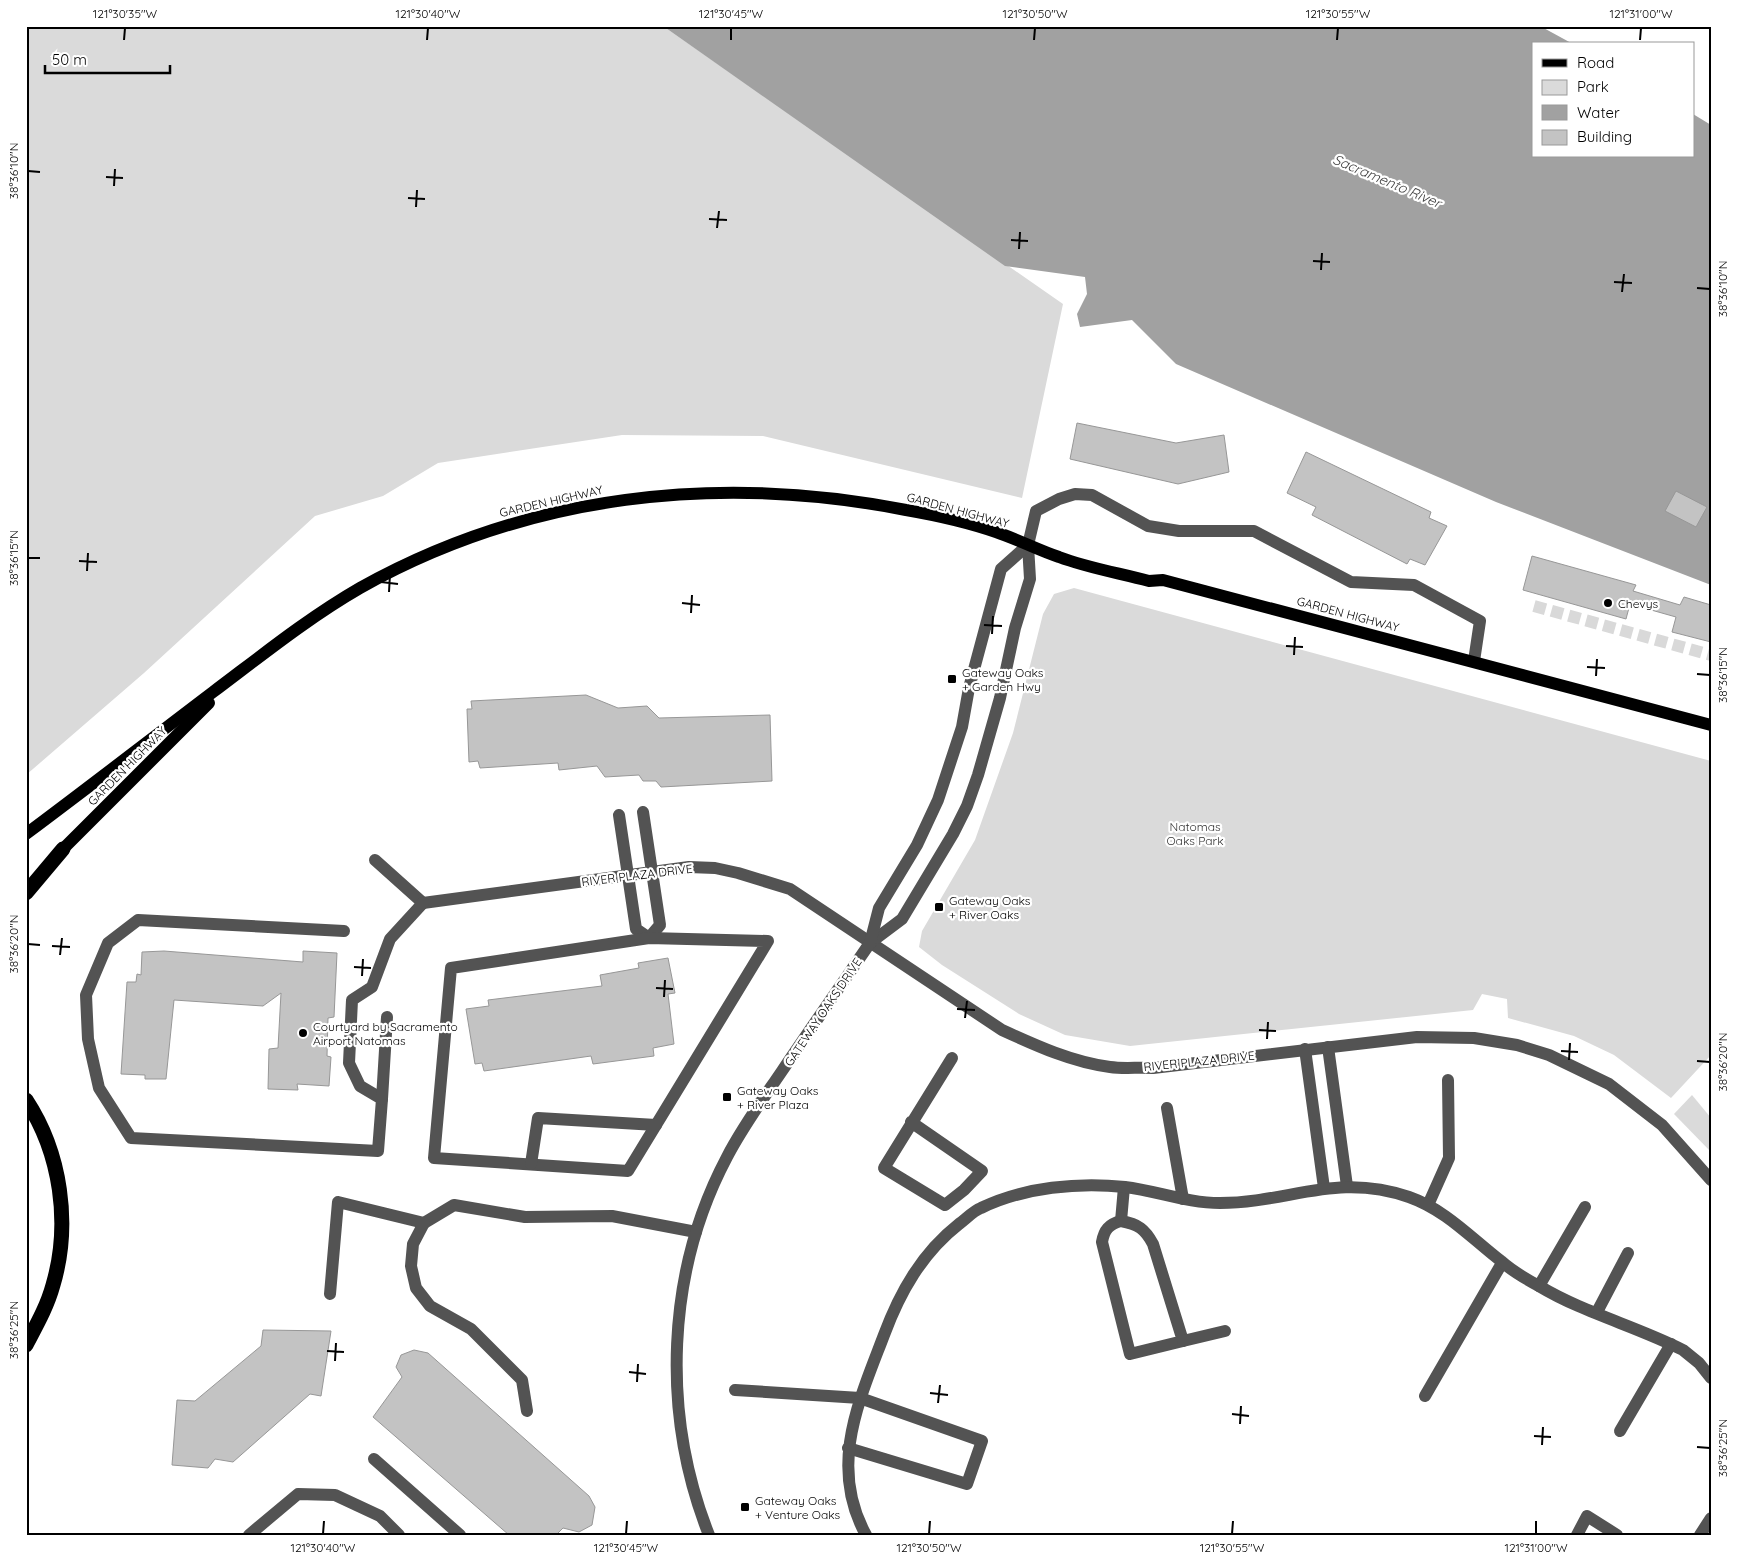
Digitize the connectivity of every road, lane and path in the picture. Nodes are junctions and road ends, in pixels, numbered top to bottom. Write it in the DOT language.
graph roads {
  1 [pos="1028,545"];
  2 [pos="1474,661"];
  3 [pos="245,668"];
  4 [pos="1711,725"];
  5 [pos="643,812"];
  6 [pos="618,815"];
  7 [pos="26,834"];
  8 [pos="63,849"];
  9 [pos="375,860"];
  10 [pos="652,872"];
  11 [pos="627,875"];
  12 [pos="26,881"];
  13 [pos="26,893"];
  14 [pos="422,903"];
  15 [pos="344,931"];
  16 [pos="649,938"];
  17 [pos="870,943"];
  18 [pos="387,1017"];
  19 [pos="1328,1047"];
  20 [pos="1304,1050"];
  21 [pos="952,1058"];
  22 [pos="1448,1080"];
  23 [pos="382,1099"];
  24 [pos="26,1100"];
  25 [pos="1167,1108"];
  26 [pos="911,1122"];
  27 [pos="656,1125"];
  28 [pos="531,1164"];
  29 [pos="1711,1180"];
  30 [pos="1347,1186"];
  31 [pos="1124,1187"];
  32 [pos="1324,1188"];
  33 [pos="964,1190"];
  34 [pos="1183,1199"];
  35 [pos="1428,1205"];
  36 [pos="1585,1207"];
  37 [pos="975,1211"];
  38 [pos="1121,1221"];
  39 [pos="424,1223"];
  40 [pos="696,1232"];
  41 [pos="1628,1253"];
  42 [pos="1502,1263"];
  43 [pos="1539,1286"];
  44 [pos="330,1294"];
  45 [pos="1597,1312"];
  46 [pos="1225,1331"];
  47 [pos="1183,1341"];
  48 [pos="1671,1344"];
  49 [pos="26,1345"];
  50 [pos="1711,1378"];
  51 [pos="735,1390"];
  52 [pos="1425,1396"];
  53 [pos="860,1398"];
  54 [pos="526,1411"];
  55 [pos="1620,1431"];
  56 [pos="848,1448"];
  57 [pos="374,1459"];
  58 [pos="1711,1518"];
  59 [pos="249,1535"];
  60 [pos="399,1535"];
  61 [pos="460,1535"];
  62 [pos="709,1535"];
  63 [pos="866,1535"];
  64 [pos="1577,1535"];
  65 [pos="1618,1535"];
  66 [pos="1700,1535"];
  1 -- 2 [label="main road, GARDEN HIGHWAY"];
  1 -- 2 [label="street"];
  1 -- 3 [label="main road, GARDEN HIGHWAY"];
  1 -- 17 [label="street, GATEWAY OAKS DRIVE"];
  1 -- 17 [label="street, GATEWAY OAKS DRIVE"];
  2 -- 4 [label="main road, GARDEN HIGHWAY"];
  3 -- 7 [label="main road, GARDEN HIGHWAY"];
  3 -- 8 [label="main road, GARDEN HIGHWAY"];
  5 -- 10 [label="street"];
  6 -- 11 [label="street"];
  8 -- 12 [label="main road, GARDEN HIGHWAY"];
  8 -- 13 [label="highway"];
  9 -- 14 [label="street"];
  10 -- 11 [label="street, RIVER PLAZA DRIVE"];
  10 -- 16 [label="street"];
  10 -- 17 [label="street, RIVER PLAZA DRIVE"];
  11 -- 14 [label="street, RIVER PLAZA DRIVE"];
  11 -- 16 [label="street"];
  14 -- 23 [label="street"];
  15 -- 23 [label="street"];
  16 -- 27 [label="street"];
  16 -- 28 [label="street"];
  17 -- 20 [label="street, RIVER PLAZA DRIVE"];
  17 -- 40 [label="street, GATEWAY OAKS DRIVE"];
  18 -- 23 [label="street"];
  19 -- 20 [label="street, RIVER PLAZA DRIVE"];
  19 -- 29 [label="street, RIVER PLAZA DRIVE"];
  19 -- 30 [label="street"];
  20 -- 32 [label="street"];
  21 -- 26 [label="street"];
  22 -- 35 [label="street"];
  24 -- 49 [label="highway"];
  25 -- 34 [label="street"];
  26 -- 33 [label="street"];
  26 -- 33 [label="street"];
  27 -- 28 [label="street"];
  27 -- 28 [label="street"];
  30 -- 32 [label="street"];
  30 -- 35 [label="street"];
  31 -- 34 [label="street"];
  31 -- 37 [label="street"];
  31 -- 38 [label="street"];
  32 -- 34 [label="street"];
  33 -- 37 [label="street"];
  35 -- 42 [label="street"];
  36 -- 43 [label="street"];
  37 -- 53 [label="street"];
  38 -- 47 [label="street"];
  38 -- 47 [label="street"];
  39 -- 40 [label="street"];
  39 -- 44 [label="street"];
  39 -- 54 [label="street"];
  40 -- 62 [label="street, GATEWAY OAKS DRIVE"];
  41 -- 45 [label="street"];
  42 -- 43 [label="street"];
  42 -- 52 [label="street"];
  43 -- 45 [label="street"];
  45 -- 48 [label="street"];
  46 -- 47 [label="street"];
  48 -- 50 [label="street"];
  48 -- 55 [label="street"];
  51 -- 53 [label="street"];
  53 -- 56 [label="street"];
  53 -- 56 [label="street"];
  56 -- 63 [label="street"];
  57 -- 61 [label="street"];
  58 -- 66 [label="street"];
  59 -- 60 [label="street"];
  64 -- 65 [label="street"];
}
